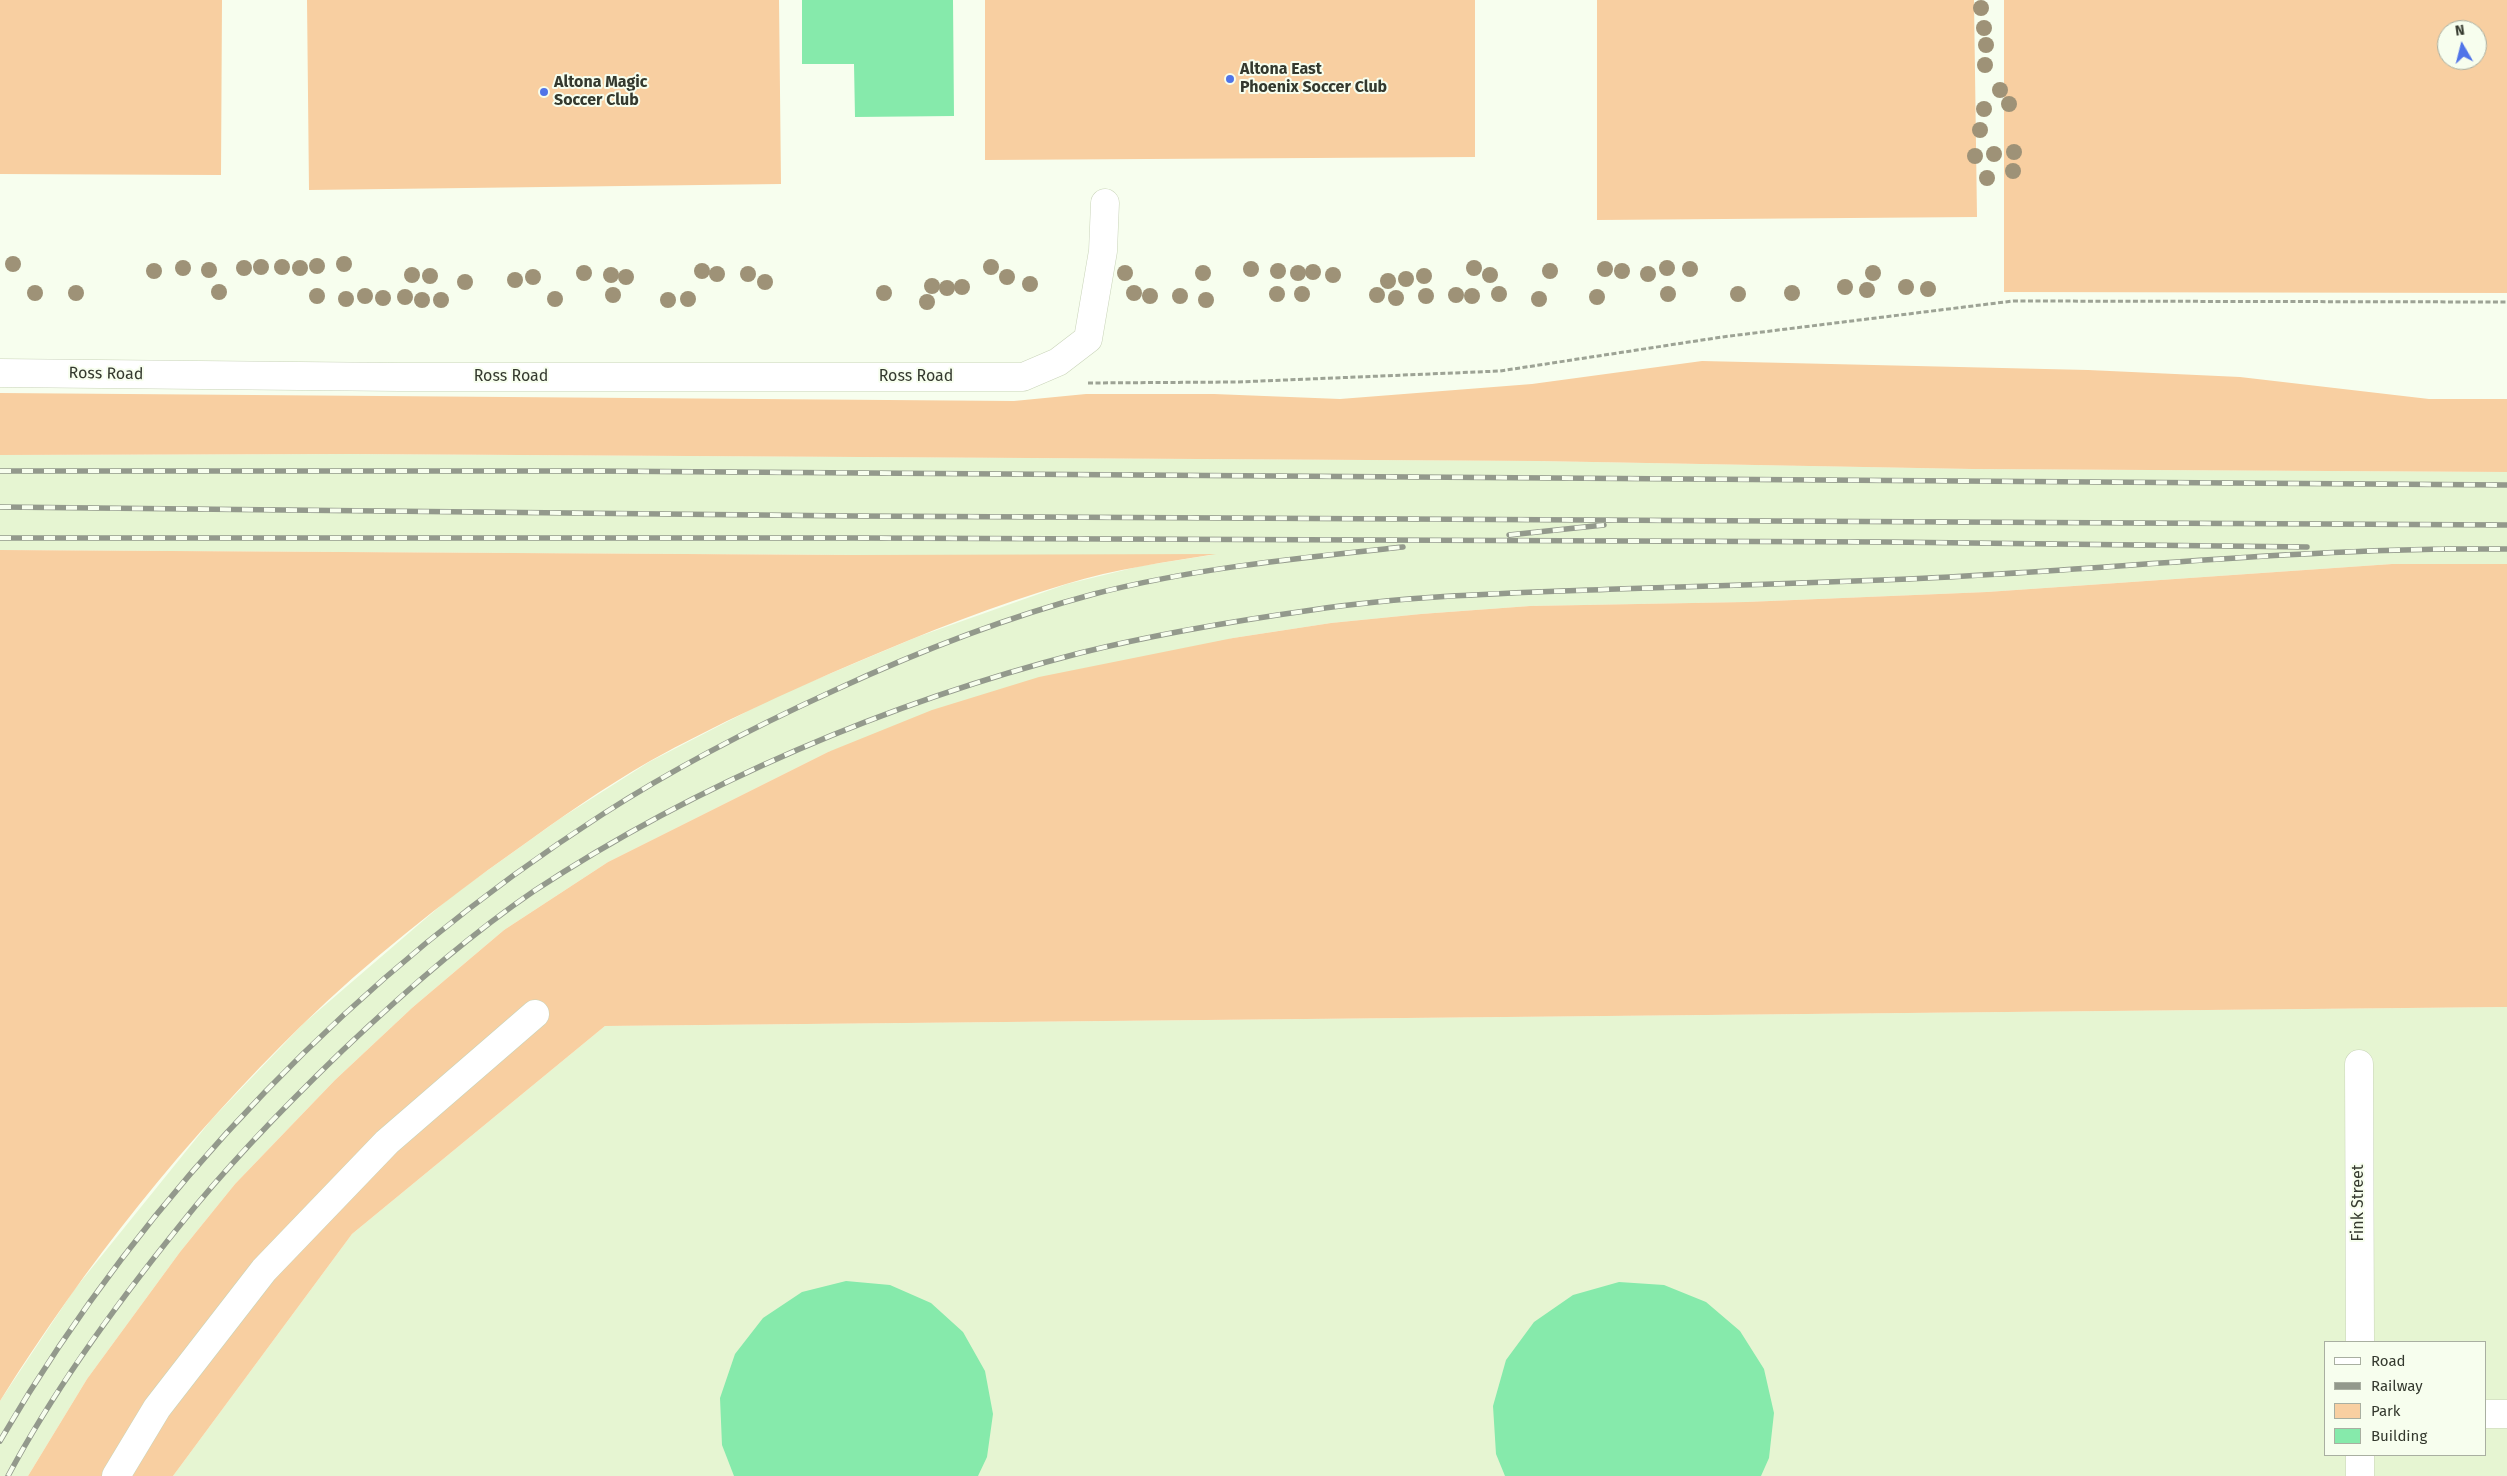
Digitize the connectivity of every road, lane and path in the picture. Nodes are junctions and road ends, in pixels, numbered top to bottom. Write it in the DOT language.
graph roads {
  1 [pos="1105,203"];
  2 [pos="2507,302"];
  3 [pos="0,373"];
  4 [pos="1079,383"];
  5 [pos="535,1014"];
  6 [pos="2359,1064"];
  7 [pos="2360,1341"];
  8 [pos="2487,1414"];
  9 [pos="2507,1414"];
  10 [pos="2360,1456"];
  11 [pos="116,1476"];
  12 [pos="2360,1476"];
  1 -- 3 [label="street, Ross Road"];
  2 -- 4 [label="path"];
  5 -- 11 [label="street"];
  6 -- 7 [label="street, Fink Street"];
  8 -- 9 [label="street"];
  10 -- 12 [label="street"];
}
